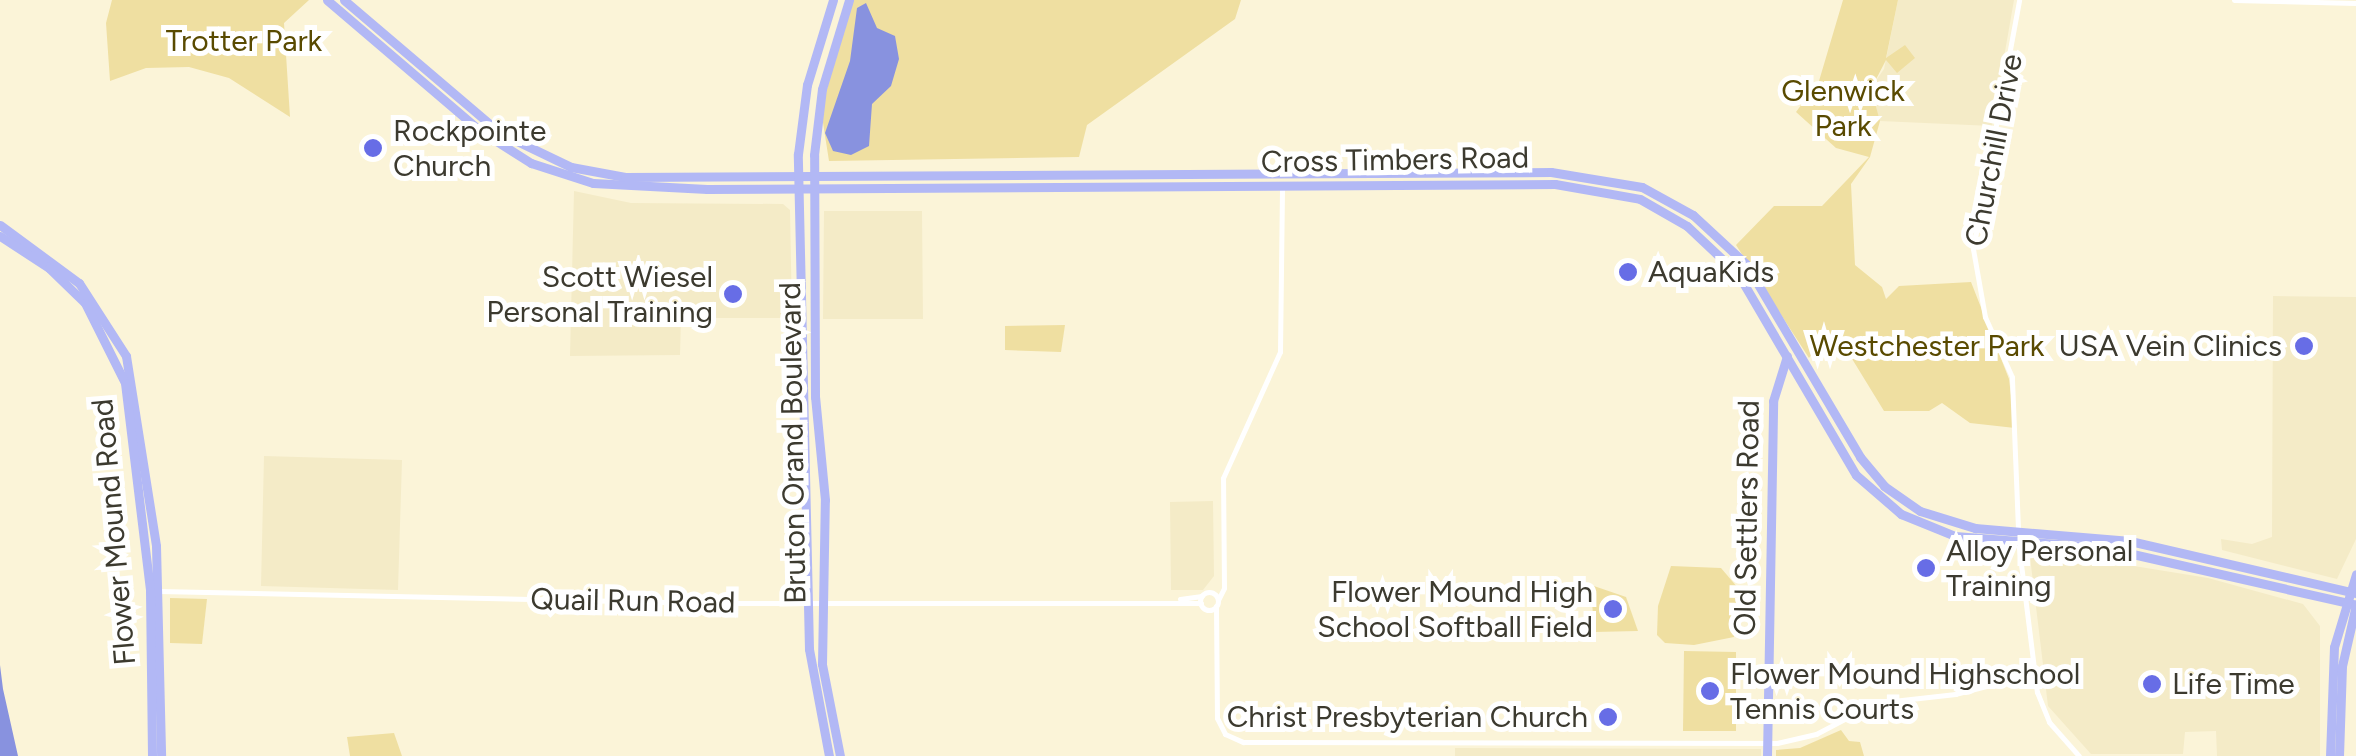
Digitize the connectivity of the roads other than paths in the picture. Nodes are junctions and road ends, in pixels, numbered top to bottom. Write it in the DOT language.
graph roads {
  1 [pos="326,0"];
  2 [pos="344,0"];
  3 [pos="833,0"];
  4 [pos="849,0"];
  5 [pos="2019,0"];
  6 [pos="2234,0"];
  7 [pos="2356,2"];
  8 [pos="1282,174"];
  9 [pos="814,176"];
  10 [pos="625,182"];
  11 [pos="798,182"];
  12 [pos="1282,186"];
  13 [pos="814,187"];
  14 [pos="0,225"];
  15 [pos="0,236"];
  16 [pos="799,282"];
  17 [pos="814,282"];
  18 [pos="118,347"];
  19 [pos="1796,347"];
  20 [pos="1786,356"];
  21 [pos="1858,454"];
  22 [pos="1848,462"];
  23 [pos="2018,535"];
  24 [pos="2212,566"];
  25 [pos="2356,574"];
  26 [pos="1222,576"];
  27 [pos="155,591"];
  28 [pos="1213,592"];
  29 [pos="2352,592"];
  30 [pos="1201,600"];
  31 [pos="810,602"];
  32 [pos="822,602"];
  33 [pos="2344,603"];
  34 [pos="1214,605"];
  35 [pos="2356,605"];
  36 [pos="2033,674"];
  37 [pos="2332,686"];
  38 [pos="2340,709"];
  39 [pos="1767,743"];
  40 [pos="152,756"];
  41 [pos="161,756"];
  42 [pos="830,756"];
  43 [pos="840,756"];
  44 [pos="1767,756"];
  45 [pos="2078,756"];
  46 [pos="2330,756"];
  47 [pos="2339,756"];
  1 -- 10 [label="main road, Cross Timbers Road"];
  2 -- 10 [label="main road, Cross Timbers Road"];
  3 -- 11 [label="main road, Bruton Orand Boulevard"];
  4 -- 9 [label="main road, Bruton Orand Boulevard"];
  5 -- 23 [label="street, Churchill Drive"];
  6 -- 7 [label="street"];
  8 -- 9 [label="main road, Cross Timbers Road"];
  8 -- 12 [label="street"];
  8 -- 19 [label="main road, Cross Timbers Road"];
  9 -- 11 [label="main road, Cross Timbers Road"];
  9 -- 13 [label="main road, Bruton Orand Boulevard"];
  10 -- 11 [label="main road, Cross Timbers Road"];
  11 -- 13 [label="main road, Cross Timbers Road"];
  11 -- 16 [label="main road, Bruton Orand Boulevard"];
  12 -- 13 [label="main road, Cross Timbers Road"];
  12 -- 20 [label="main road, Cross Timbers Road"];
  12 -- 26 [label="street"];
  13 -- 17 [label="main road, Bruton Orand Boulevard"];
  14 -- 18 [label="main road, Flower Mound Road"];
  15 -- 18 [label="main road, Flower Mound Road"];
  16 -- 17 [label="main road"];
  16 -- 31 [label="main road, Bruton Orand Boulevard"];
  17 -- 32 [label="main road, Bruton Orand Boulevard"];
  18 -- 27 [label="main road, Flower Mound Road"];
  19 -- 20 [label="main road"];
  19 -- 21 [label="main road, Cross Timbers Road"];
  20 -- 22 [label="main road, Cross Timbers Road"];
  20 -- 39 [label="main road, Old Settlers Road"];
  21 -- 22 [label="main road"];
  21 -- 23 [label="main road, Cross Timbers Road"];
  22 -- 23 [label="main road, Cross Timbers Road"];
  23 -- 24 [label="main road, Cross Timbers Road"];
  23 -- 36 [label="street, Churchill Drive"];
  24 -- 29 [label="main road, Cross Timbers Road"];
  24 -- 33 [label="main road, Cross Timbers Road"];
  25 -- 29 [label="main road"];
  26 -- 28 [label="street"];
  26 -- 34 [label="street"];
  27 -- 31 [label="street, Quail Run Road"];
  27 -- 40 [label="main road, Flower Mound Road"];
  27 -- 41 [label="main road, Flower Mound Road"];
  28 -- 30 [label="street, Quail Run Road"];
  28 -- 34 [label="street"];
  29 -- 33 [label="main road"];
  30 -- 32 [label="street, Quail Run Road"];
  30 -- 34 [label="street"];
  31 -- 32 [label="street, Quail Run Road"];
  31 -- 42 [label="main road, Bruton Orand Boulevard"];
  32 -- 43 [label="main road, Bruton Orand Boulevard"];
  33 -- 35 [label="main road, Cross Timbers Road"];
  33 -- 37 [label="main road"];
  34 -- 39 [label="street"];
  35 -- 38 [label="main road"];
  36 -- 39 [label="street"];
  36 -- 45 [label="street, Churchill Drive"];
  37 -- 38 [label="main road"];
  37 -- 46 [label="main road"];
  38 -- 47 [label="main road"];
  39 -- 44 [label="main road, Old Settlers Road"];
}
